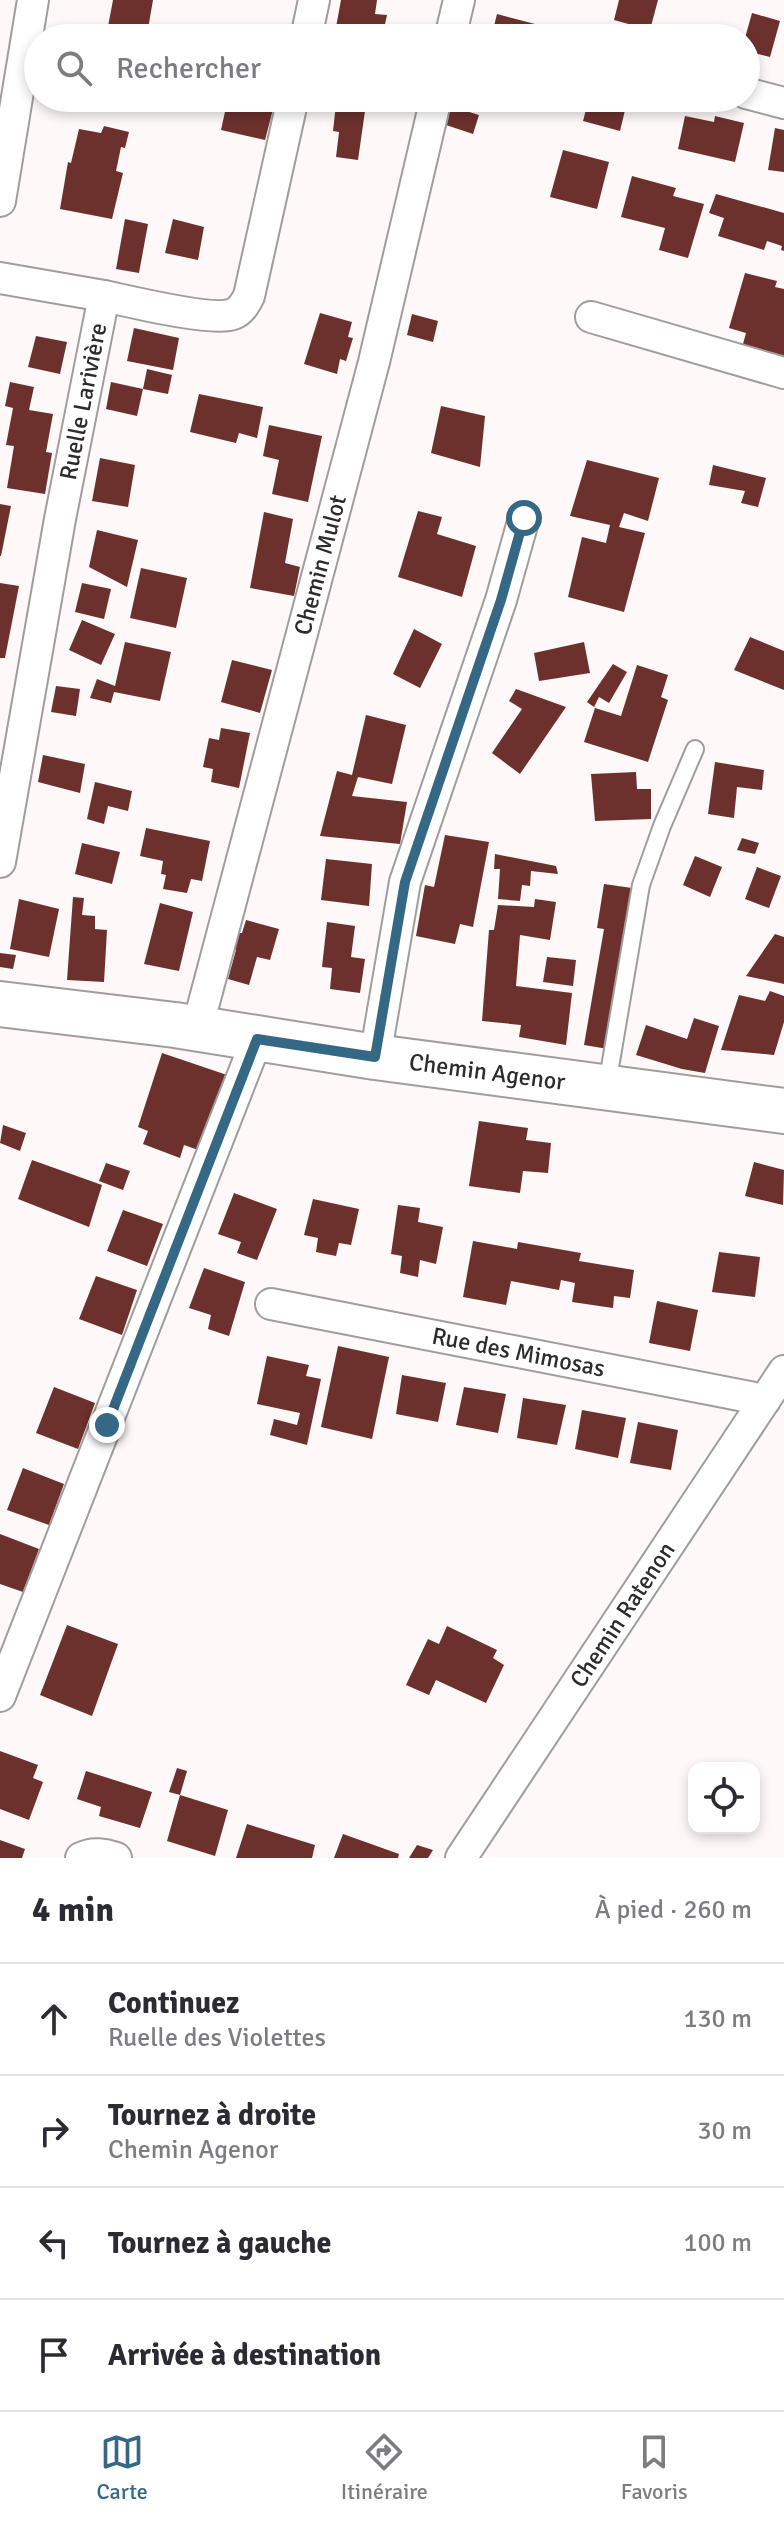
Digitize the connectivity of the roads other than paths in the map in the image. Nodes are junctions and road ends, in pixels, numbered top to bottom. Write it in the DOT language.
graph roads {
  1 [pos="33,0"];
  2 [pos="314,0"];
  3 [pos="459,0"];
  4 [pos="29,24"];
  5 [pos="309,24"];
  6 [pos="453,24"];
  7 [pos="24,55"];
  8 [pos="760,97"];
  9 [pos="784,103"];
  10 [pos="290,112"];
  11 [pos="433,112"];
  12 [pos="0,201"];
  13 [pos="0,278"];
  14 [pos="104,296"];
  15 [pos="591,317"];
  16 [pos="784,373"];
  17 [pos="524,518"];
  18 [pos="695,749"];
  19 [pos="0,862"];
  20 [pos="0,1004"];
  21 [pos="197,1029"];
  22 [pos="257,1039"];
  23 [pos="375,1057"];
  24 [pos="606,1087"];
  25 [pos="784,1111"];
  26 [pos="271,1304"];
  27 [pos="784,1371"];
  28 [pos="765,1400"];
  29 [pos="0,1696"];
  30 [pos="81,1858"];
  31 [pos="116,1858"];
  32 [pos="461,1858"];
  1 -- 4 [label="street"];
  2 -- 5 [label="street"];
  3 -- 6 [label="street"];
  7 -- 12 [label="street"];
  8 -- 9 [label="street"];
  10 -- 14 [label="street, Ruelle Larivière"];
  11 -- 21 [label="street, Chemin Mulot"];
  13 -- 14 [label="street"];
  14 -- 19 [label="street, Ruelle Larivière"];
  15 -- 16 [label="street"];
  17 -- 23 [label="street"];
  18 -- 24 [label="lane"];
  20 -- 21 [label="main road, Chemin Agenor"];
  21 -- 22 [label="main road, Chemin Agenor"];
  22 -- 23 [label="main road, Chemin Agenor"];
  22 -- 29 [label="street"];
  23 -- 24 [label="main road, Chemin Agenor"];
  24 -- 25 [label="main road, Chemin Agenor"];
  26 -- 28 [label="street, Rue des Mimosas"];
  27 -- 28 [label="street, Chemin Ratenon"];
  28 -- 32 [label="street, Chemin Ratenon"];
  30 -- 31 [label="street"];
}
